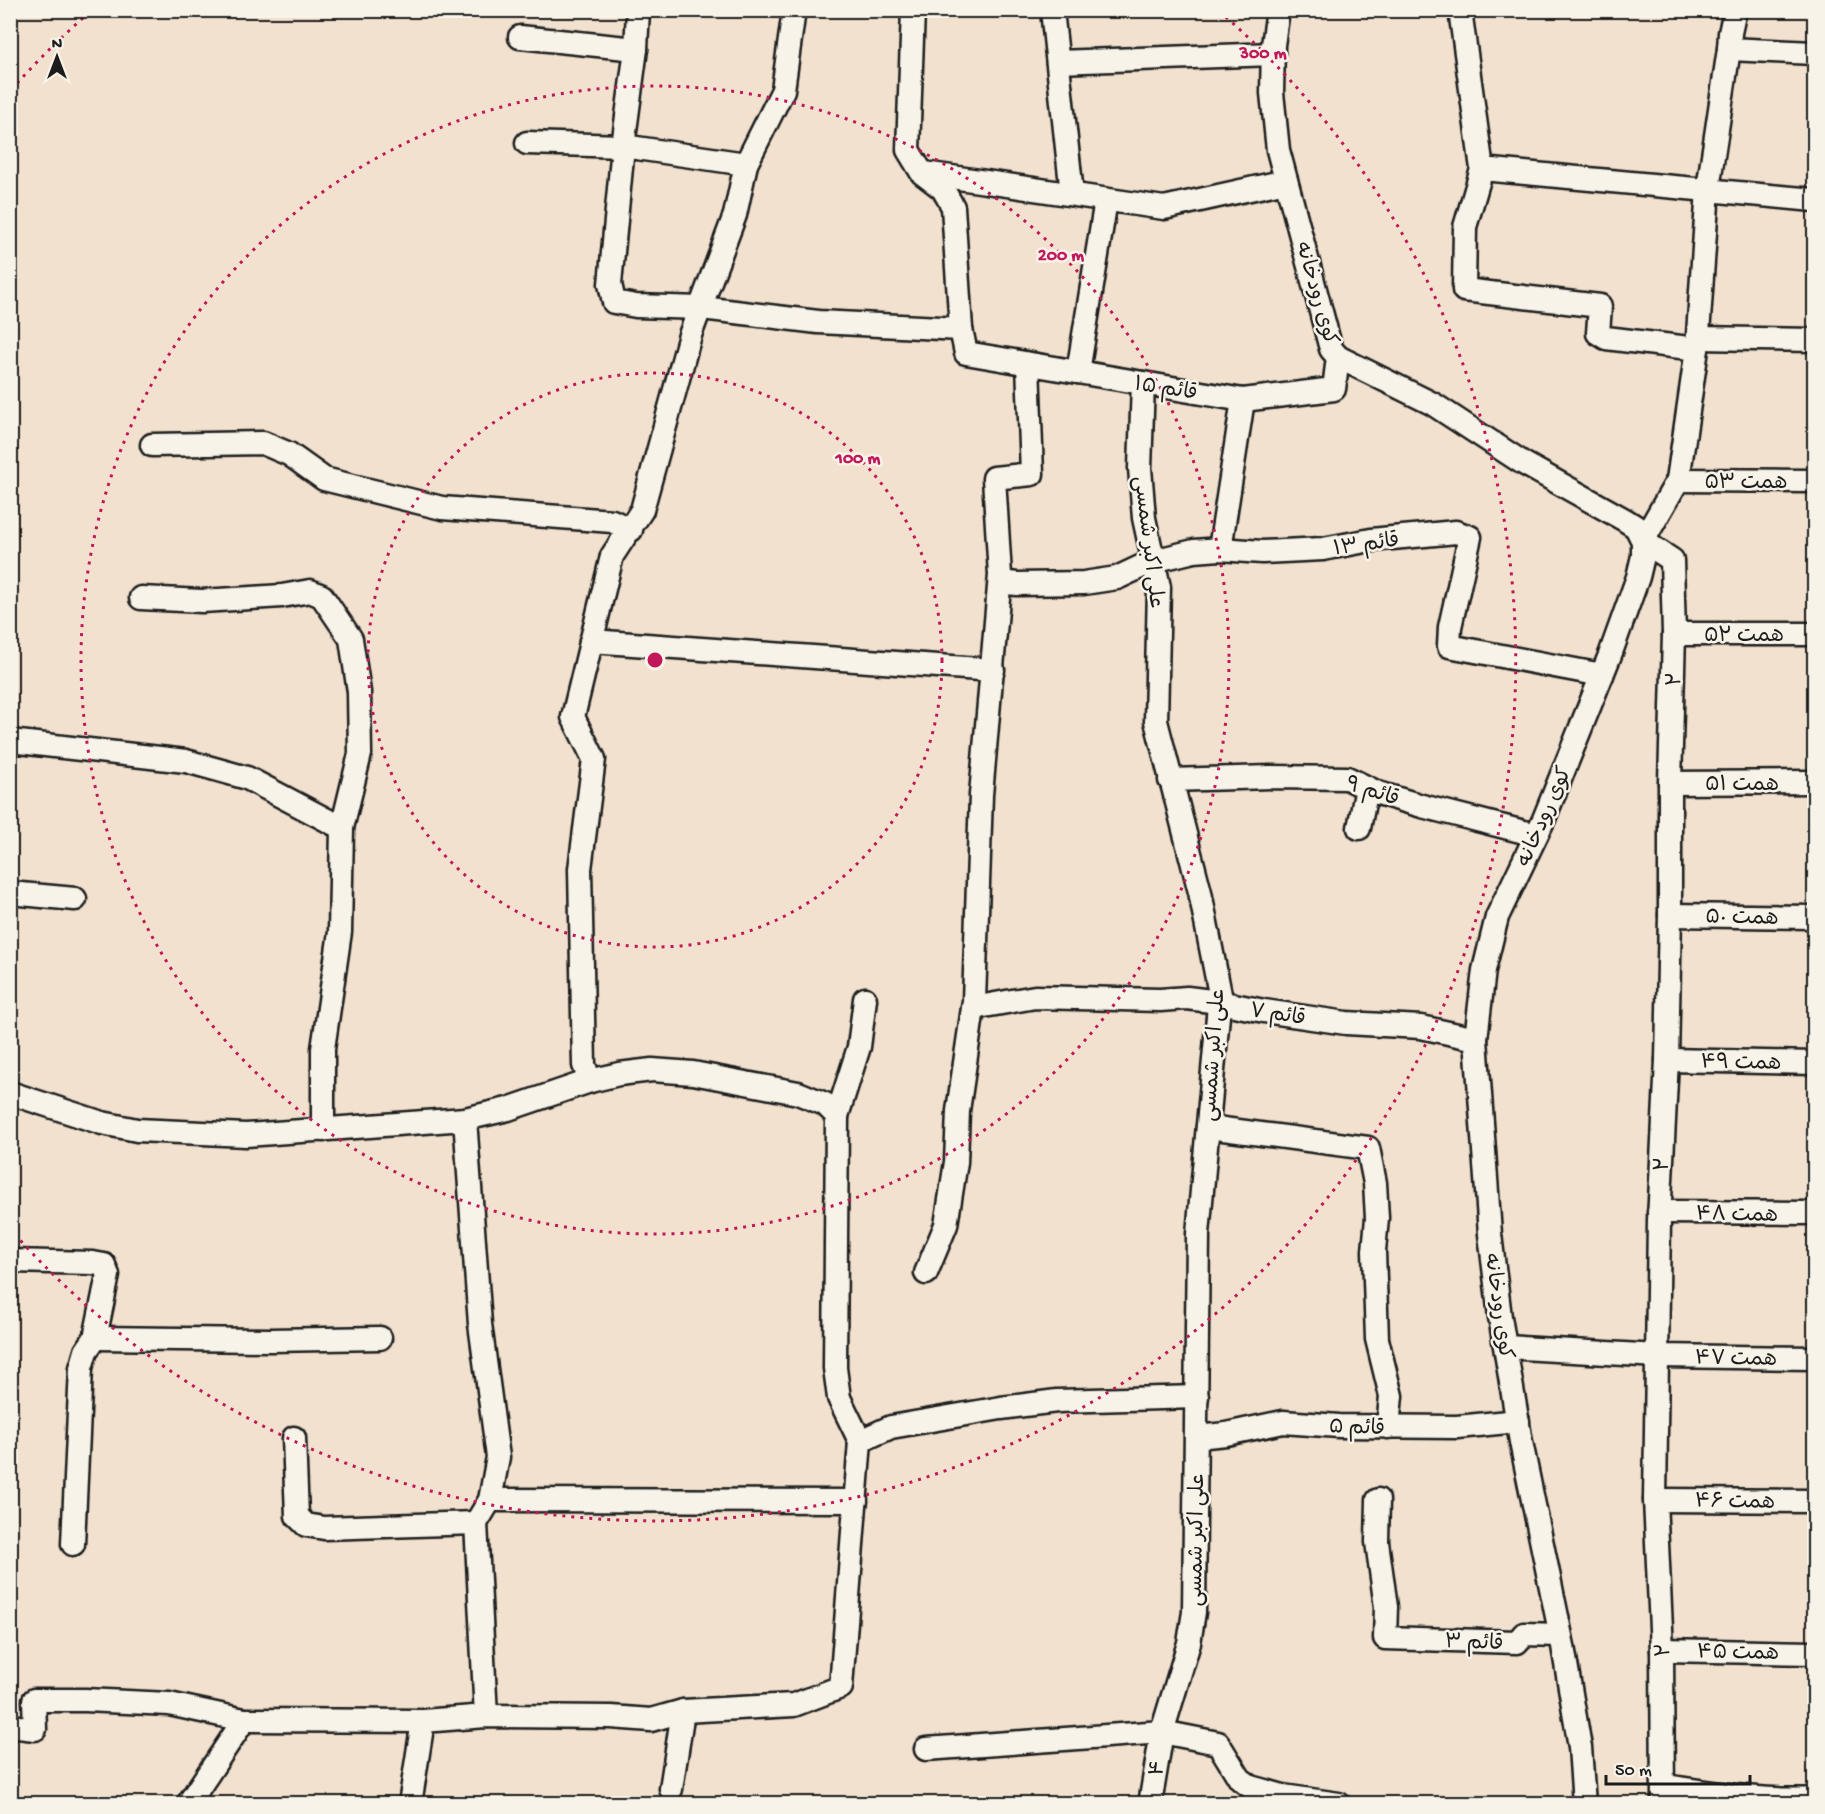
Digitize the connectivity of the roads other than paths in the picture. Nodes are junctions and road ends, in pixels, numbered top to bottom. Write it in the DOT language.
graph roads {
  1 [pos="638,10"];
  2 [pos="794,10"];
  3 [pos="913,10"];
  4 [pos="1052,10"];
  5 [pos="1278,10"];
  6 [pos="1460,10"];
  7 [pos="1735,10"];
  8 [pos="520,37"];
  9 [pos="636,49"];
  10 [pos="1729,49"];
  11 [pos="1815,53"];
  12 [pos="1273,54"];
  13 [pos="1058,62"];
  14 [pos="527,143"];
  15 [pos="623,146"];
  16 [pos="746,164"];
  17 [pos="1482,169"];
  18 [pos="922,173"];
  19 [pos="1286,181"];
  20 [pos="1708,189"];
  21 [pos="1072,194"];
  22 [pos="1106,200"];
  23 [pos="1815,200"];
  24 [pos="702,308"];
  25 [pos="962,329"];
  26 [pos="1815,340"];
  27 [pos="1697,344"];
  28 [pos="1338,357"];
  29 [pos="1028,364"];
  30 [pos="1078,372"];
  31 [pos="1143,383"];
  32 [pos="1243,400"];
  33 [pos="152,445"];
  34 [pos="1678,480"];
  35 [pos="1815,481"];
  36 [pos="631,530"];
  37 [pos="1643,541"];
  38 [pos="1220,549"];
  39 [pos="1153,561"];
  40 [pos="1000,582"];
  41 [pos="141,598"];
  42 [pos="1674,634"];
  43 [pos="1815,634"];
  44 [pos="591,641"];
  45 [pos="993,670"];
  46 [pos="1602,675"];
  47 [pos="10,741"];
  48 [pos="1170,780"];
  49 [pos="1815,782"];
  50 [pos="1670,783"];
  51 [pos="1367,788"];
  52 [pos="342,828"];
  53 [pos="1359,828"];
  54 [pos="1536,835"];
  55 [pos="10,893"];
  56 [pos="75,899"];
  57 [pos="1670,915"];
  58 [pos="1815,917"];
  59 [pos="865,999"];
  60 [pos="1219,1002"];
  61 [pos="973,1008"];
  62 [pos="1476,1039"];
  63 [pos="1667,1060"];
  64 [pos="1815,1063"];
  65 [pos="590,1081"];
  66 [pos="10,1093"];
  67 [pos="837,1116"];
  68 [pos="465,1119"];
  69 [pos="1208,1127"];
  70 [pos="323,1130"];
  71 [pos="1659,1212"];
  72 [pos="1815,1214"];
  73 [pos="10,1261"];
  74 [pos="926,1273"];
  75 [pos="95,1338"];
  76 [pos="380,1338"];
  77 [pos="1506,1347"];
  78 [pos="1658,1356"];
  79 [pos="1815,1358"];
  80 [pos="1197,1397"];
  81 [pos="1518,1420"];
  82 [pos="1388,1427"];
  83 [pos="1197,1437"];
  84 [pos="294,1438"];
  85 [pos="860,1441"];
  86 [pos="490,1500"];
  87 [pos="1378,1500"];
  88 [pos="1655,1500"];
  89 [pos="856,1501"];
  90 [pos="1815,1501"];
  91 [pos="476,1523"];
  92 [pos="73,1544"];
  93 [pos="1560,1635"];
  94 [pos="1662,1650"];
  95 [pos="1815,1653"];
  96 [pos="683,1711"];
  97 [pos="486,1716"];
  98 [pos="244,1720"];
  99 [pos="423,1721"];
  100 [pos="10,1726"];
  101 [pos="1162,1732"];
  102 [pos="926,1749"];
  103 [pos="671,1789"];
  104 [pos="1663,1795"];
  105 [pos="1815,1799"];
  106 [pos="188,1803"];
  107 [pos="410,1803"];
  108 [pos="1150,1803"];
  109 [pos="1338,1803"];
  110 [pos="1584,1803"];
  1 -- 9 [label="street"];
  2 -- 16 [label="street"];
  3 -- 18 [label="street"];
  4 -- 13 [label="street"];
  5 -- 12 [label="street, کوی رودخانه"];
  6 -- 17 [label="street"];
  7 -- 10 [label="street"];
  8 -- 9 [label="street"];
  9 -- 15 [label="street"];
  10 -- 11 [label="street"];
  10 -- 20 [label="street"];
  12 -- 13 [label="street"];
  12 -- 19 [label="street, کوی رودخانه"];
  13 -- 21 [label="street"];
  14 -- 15 [label="street"];
  15 -- 16 [label="street"];
  15 -- 24 [label="street"];
  16 -- 24 [label="street"];
  17 -- 20 [label="street"];
  17 -- 27 [label="street"];
  18 -- 21 [label="street"];
  18 -- 25 [label="street"];
  19 -- 22 [label="street"];
  19 -- 28 [label="street, کوی رودخانه"];
  20 -- 23 [label="street"];
  20 -- 27 [label="street"];
  21 -- 22 [label="street"];
  22 -- 30 [label="street"];
  24 -- 25 [label="street"];
  24 -- 36 [label="street"];
  25 -- 29 [label="street, قائم ۱۵"];
  26 -- 27 [label="street"];
  27 -- 34 [label="street"];
  28 -- 32 [label="street, قائم ۱۵"];
  28 -- 37 [label="street, کوی رودخانه"];
  29 -- 30 [label="street, قائم ۱۵"];
  29 -- 40 [label="street"];
  30 -- 31 [label="street, قائم ۱۵"];
  31 -- 32 [label="street, قائم ۱۵"];
  31 -- 39 [label="street, علی اکبر شمسی"];
  32 -- 38 [label="street"];
  33 -- 36 [label="street"];
  34 -- 35 [label="street, همت ۵۳"];
  34 -- 37 [label="street"];
  36 -- 44 [label="street"];
  37 -- 42 [label="street, ۲"];
  37 -- 46 [label="street, کوی رودخانه"];
  38 -- 39 [label="street, قائم ۱۳"];
  38 -- 46 [label="street, قائم ۱۳"];
  39 -- 40 [label="street, قائم ۱۳"];
  39 -- 48 [label="street, علی اکبر شمسی"];
  40 -- 45 [label="street"];
  41 -- 52 [label="street"];
  42 -- 43 [label="street, همت ۵۲"];
  42 -- 50 [label="street, ۲"];
  44 -- 45 [label="street"];
  44 -- 65 [label="street"];
  45 -- 61 [label="street"];
  46 -- 54 [label="street, کوی رودخانه"];
  47 -- 52 [label="street"];
  48 -- 51 [label="street, قائم ۹"];
  48 -- 60 [label="street, علی اکبر شمسی"];
  49 -- 50 [label="street, همت ۵۱"];
  50 -- 57 [label="street, ۲"];
  51 -- 53 [label="street"];
  51 -- 54 [label="street, قائم ۹"];
  52 -- 70 [label="street"];
  54 -- 62 [label="street, کوی رودخانه"];
  55 -- 56 [label="street"];
  57 -- 58 [label="street, همت ۵۰"];
  57 -- 63 [label="street, ۲"];
  59 -- 67 [label="street"];
  60 -- 61 [label="street, قائم ۷"];
  60 -- 62 [label="street, قائم ۷"];
  60 -- 69 [label="street, علی اکبر شمسی"];
  61 -- 74 [label="street"];
  62 -- 77 [label="street, کوی رودخانه"];
  63 -- 64 [label="street, همت ۴۹"];
  63 -- 71 [label="street, ۲"];
  65 -- 67 [label="street"];
  65 -- 68 [label="street"];
  66 -- 70 [label="street"];
  67 -- 85 [label="street"];
  68 -- 70 [label="street"];
  68 -- 86 [label="street"];
  69 -- 80 [label="street, علی اکبر شمسی"];
  69 -- 82 [label="street"];
  71 -- 72 [label="street, همت ۴۸"];
  71 -- 78 [label="street, ۲"];
  73 -- 75 [label="street"];
  75 -- 76 [label="street"];
  75 -- 92 [label="street"];
  77 -- 78 [label="street, همت ۴۷"];
  77 -- 81 [label="street, کوی رودخانه"];
  78 -- 79 [label="street, همت ۴۷"];
  78 -- 88 [label="street, ۲"];
  80 -- 83 [label="street, علی اکبر شمسی"];
  80 -- 85 [label="street"];
  81 -- 82 [label="street, قائم ۵"];
  81 -- 93 [label="street, کوی رودخانه"];
  82 -- 83 [label="street, قائم ۵"];
  83 -- 101 [label="street, علی اکبر شمسی"];
  84 -- 91 [label="street"];
  85 -- 89 [label="street"];
  86 -- 89 [label="street"];
  86 -- 91 [label="street"];
  87 -- 93 [label="street, قائم ۳"];
  88 -- 90 [label="street, همت ۴۶"];
  88 -- 94 [label="street, ۲"];
  89 -- 96 [label="street"];
  91 -- 97 [label="street"];
  93 -- 110 [label="street, کوی رودخانه"];
  94 -- 95 [label="street, همت ۴۵"];
  94 -- 104 [label="street, ۲"];
  96 -- 97 [label="street"];
  96 -- 103 [label="street"];
  97 -- 99 [label="street"];
  98 -- 99 [label="street"];
  98 -- 100 [label="street"];
  98 -- 106 [label="street"];
  99 -- 107 [label="street"];
  101 -- 102 [label="street"];
  101 -- 108 [label="street, ۴"];
  101 -- 109 [label="street"];
  104 -- 105 [label="street"];
}
